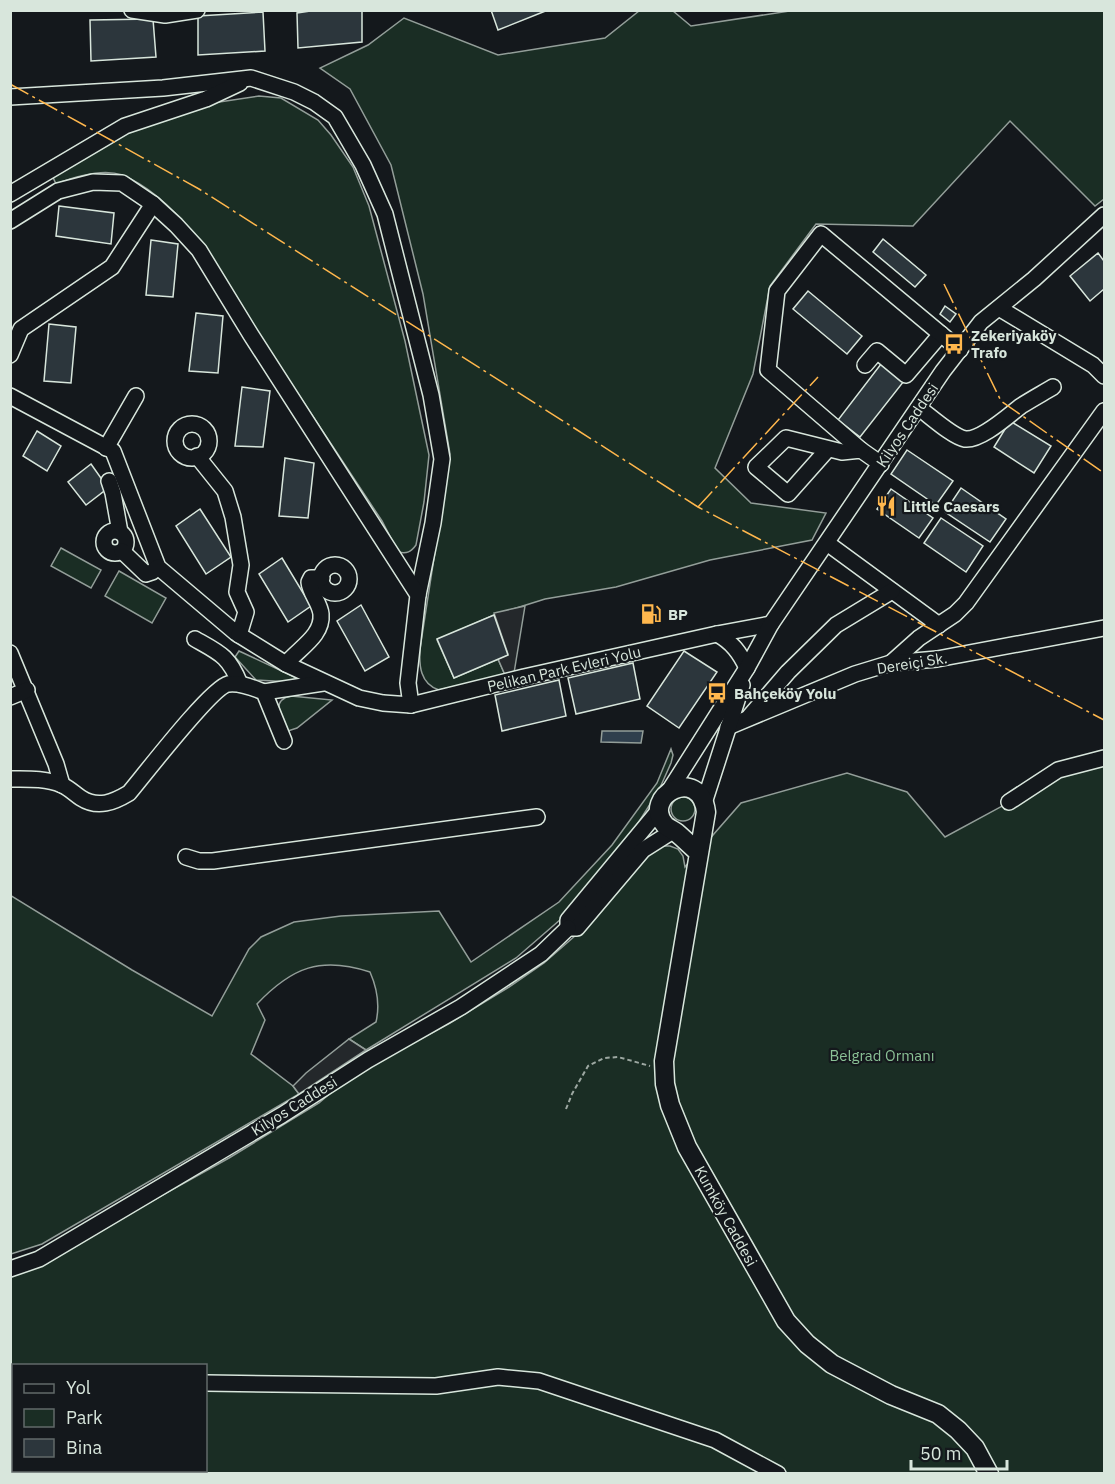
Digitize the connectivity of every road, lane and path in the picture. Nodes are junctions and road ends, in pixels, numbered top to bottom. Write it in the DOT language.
graph roads {
  1 [pos="132,10"];
  2 [pos="197,10"];
  3 [pos="251,78"];
  4 [pos="18,97"];
  5 [pos="10,107"];
  6 [pos="10,194"];
  7 [pos="153,204"];
  8 [pos="1104,215"];
  9 [pos="10,221"];
  10 [pos="999,308"];
  11 [pos="941,334"];
  12 [pos="960,350"];
  13 [pos="10,356"];
  14 [pos="865,365"];
  15 [pos="1104,376"];
  16 [pos="1053,387"];
  17 [pos="10,396"];
  18 [pos="136,396"];
  19 [pos="919,408"];
  20 [pos="1104,411"];
  21 [pos="106,448"];
  22 [pos="828,449"];
  23 [pos="861,450"];
  24 [pos="197,456"];
  25 [pos="881,464"];
  26 [pos="109,481"];
  27 [pos="827,543"];
  28 [pos="158,567"];
  29 [pos="322,578"];
  30 [pos="892,591"];
  31 [pos="418,595"];
  32 [pos="771,624"];
  33 [pos="939,626"];
  34 [pos="1104,628"];
  35 [pos="717,634"];
  36 [pos="239,635"];
  37 [pos="195,639"];
  38 [pos="10,653"];
  39 [pos="891,663"];
  40 [pos="286,664"];
  41 [pos="747,668"];
  42 [pos="323,683"];
  43 [pos="240,684"];
  44 [pos="27,690"];
  45 [pos="264,692"];
  46 [pos="10,697"];
  47 [pos="411,705"];
  48 [pos="748,718"];
  49 [pos="728,727"];
  50 [pos="284,741"];
  51 [pos="1104,758"];
  52 [pos="10,779"];
  53 [pos="62,785"];
  54 [pos="669,790"];
  55 [pos="1009,802"];
  56 [pos="660,809"];
  57 [pos="704,811"];
  58 [pos="537,817"];
  59 [pos="675,832"];
  60 [pos="698,852"];
  61 [pos="186,857"];
  62 [pos="568,928"];
  63 [pos="664,1061"];
  64 [pos="566,1109"];
  65 [pos="10,1269"];
  66 [pos="207,1383"];
  67 [pos="778,1473"];
  68 [pos="989,1473"];
  1 -- 2 [label="street"];
  3 -- 4 [label="street"];
  3 -- 6 [label="street"];
  3 -- 31 [label="street"];
  4 -- 5 [label="street"];
  7 -- 9 [label="street"];
  7 -- 13 [label="street"];
  7 -- 31 [label="street"];
  8 -- 10 [label="street, Kilyos Caddesi"];
  10 -- 12 [label="street, Kilyos Caddesi"];
  10 -- 15 [label="street"];
  11 -- 12 [label="street"];
  11 -- 14 [label="street"];
  11 -- 23 [label="street"];
  12 -- 19 [label="street, Kilyos Caddesi"];
  16 -- 19 [label="street"];
  17 -- 21 [label="street"];
  18 -- 21 [label="street"];
  19 -- 25 [label="street, Kilyos Caddesi"];
  20 -- 33 [label="street"];
  21 -- 28 [label="street"];
  22 -- 23 [label="street"];
  23 -- 25 [label="street"];
  24 -- 36 [label="street"];
  25 -- 27 [label="street, Kilyos Caddesi"];
  26 -- 28 [label="street"];
  27 -- 30 [label="street"];
  27 -- 32 [label="street, Kilyos Caddesi"];
  28 -- 36 [label="street, Pelikan Park Evleri Yolu"];
  29 -- 40 [label="street"];
  30 -- 33 [label="street"];
  30 -- 48 [label="street"];
  31 -- 47 [label="street"];
  32 -- 35 [label="street, Pelikan Park Evleri Yolu"];
  32 -- 41 [label="street, Kilyos Caddesi"];
  33 -- 39 [label="street"];
  34 -- 39 [label="street, Dereiçi Sk."];
  35 -- 41 [label="street"];
  35 -- 47 [label="street, Pelikan Park Evleri Yolu"];
  36 -- 40 [label="street, Pelikan Park Evleri Yolu"];
  37 -- 43 [label="street"];
  38 -- 44 [label="street"];
  39 -- 48 [label="street, Dereiçi Sk."];
  40 -- 42 [label="street, Pelikan Park Evleri Yolu"];
  41 -- 49 [label="street"];
  41 -- 54 [label="street"];
  42 -- 45 [label="street"];
  42 -- 47 [label="street, Pelikan Park Evleri Yolu"];
  43 -- 45 [label="street"];
  43 -- 53 [label="street"];
  44 -- 46 [label="street"];
  44 -- 53 [label="street"];
  45 -- 50 [label="street"];
  48 -- 49 [label="street, Dereiçi Sk."];
  49 -- 57 [label="street"];
  51 -- 55 [label="street"];
  52 -- 53 [label="street"];
  54 -- 56 [label="main road"];
  54 -- 57 [label="main road"];
  56 -- 59 [label="main road"];
  56 -- 62 [label="street"];
  57 -- 59 [label="main road"];
  57 -- 60 [label="main road, Kumköy Caddesi"];
  58 -- 61 [label="street"];
  59 -- 60 [label="main road"];
  59 -- 62 [label="street"];
  60 -- 63 [label="main road, Kumköy Caddesi"];
  62 -- 65 [label="street, Kilyos Caddesi"];
  63 -- 64 [label="path"];
  63 -- 68 [label="main road, Kumköy Caddesi"];
  66 -- 67 [label="street"];
}
